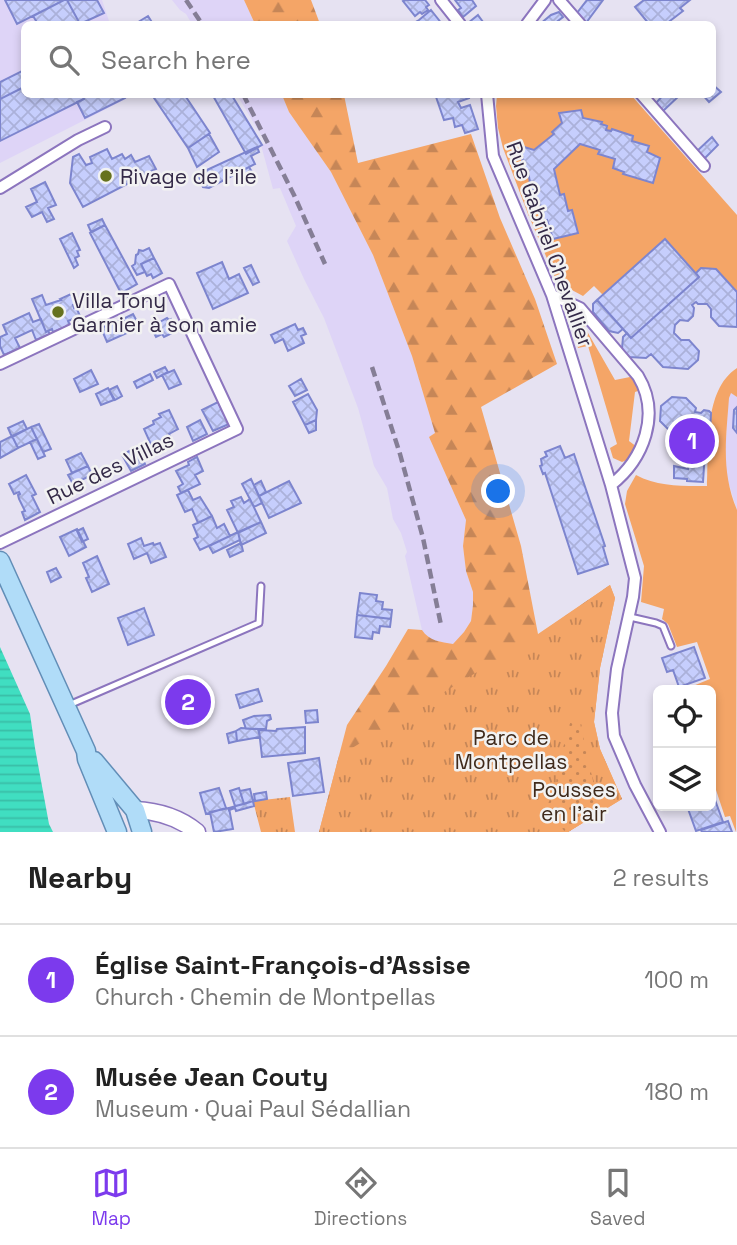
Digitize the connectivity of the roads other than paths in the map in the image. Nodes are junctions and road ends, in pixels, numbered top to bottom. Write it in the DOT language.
graph roads {
  1 [pos="441,0"];
  2 [pos="545,0"];
  3 [pos="559,0"];
  4 [pos="458,21"];
  5 [pos="529,21"];
  6 [pos="577,21"];
  7 [pos="487,98"];
  8 [pos="644,98"];
  9 [pos="105,127"];
  10 [pos="704,166"];
  11 [pos="0,188"];
  12 [pos="552,295"];
  13 [pos="0,364"];
  14 [pos="611,485"];
  15 [pos="0,543"];
  16 [pos="0,561"];
  17 [pos="261,586"];
  18 [pos="629,617"];
  19 [pos="671,646"];
  20 [pos="66,707"];
  21 [pos="86,751"];
  22 [pos="135,810"];
  23 [pos="115,826"];
  24 [pos="142,832"];
  25 [pos="197,832"];
  26 [pos="660,832"];
  1 -- 4 [label="street"];
  2 -- 5 [label="street"];
  3 -- 6 [label="street"];
  7 -- 12 [label="street, Rue Gabriel Chevallier"];
  8 -- 10 [label="street"];
  9 -- 11 [label="street"];
  12 -- 14 [label="street, Rue Gabriel Chevallier"];
  12 -- 14 [label="street"];
  13 -- 15 [label="street, Rue des Villas"];
  14 -- 18 [label="street, Rue Gabriel Chevallier"];
  16 -- 20 [label="main road"];
  17 -- 20 [label="lane"];
  18 -- 19 [label="lane"];
  18 -- 26 [label="street, Rue Gabriel Chevallier"];
  20 -- 21 [label="main road"];
  21 -- 22 [label="main road"];
  21 -- 23 [label="main road"];
  22 -- 23 [label="street"];
  22 -- 24 [label="main road"];
  22 -- 25 [label="street"];
}
